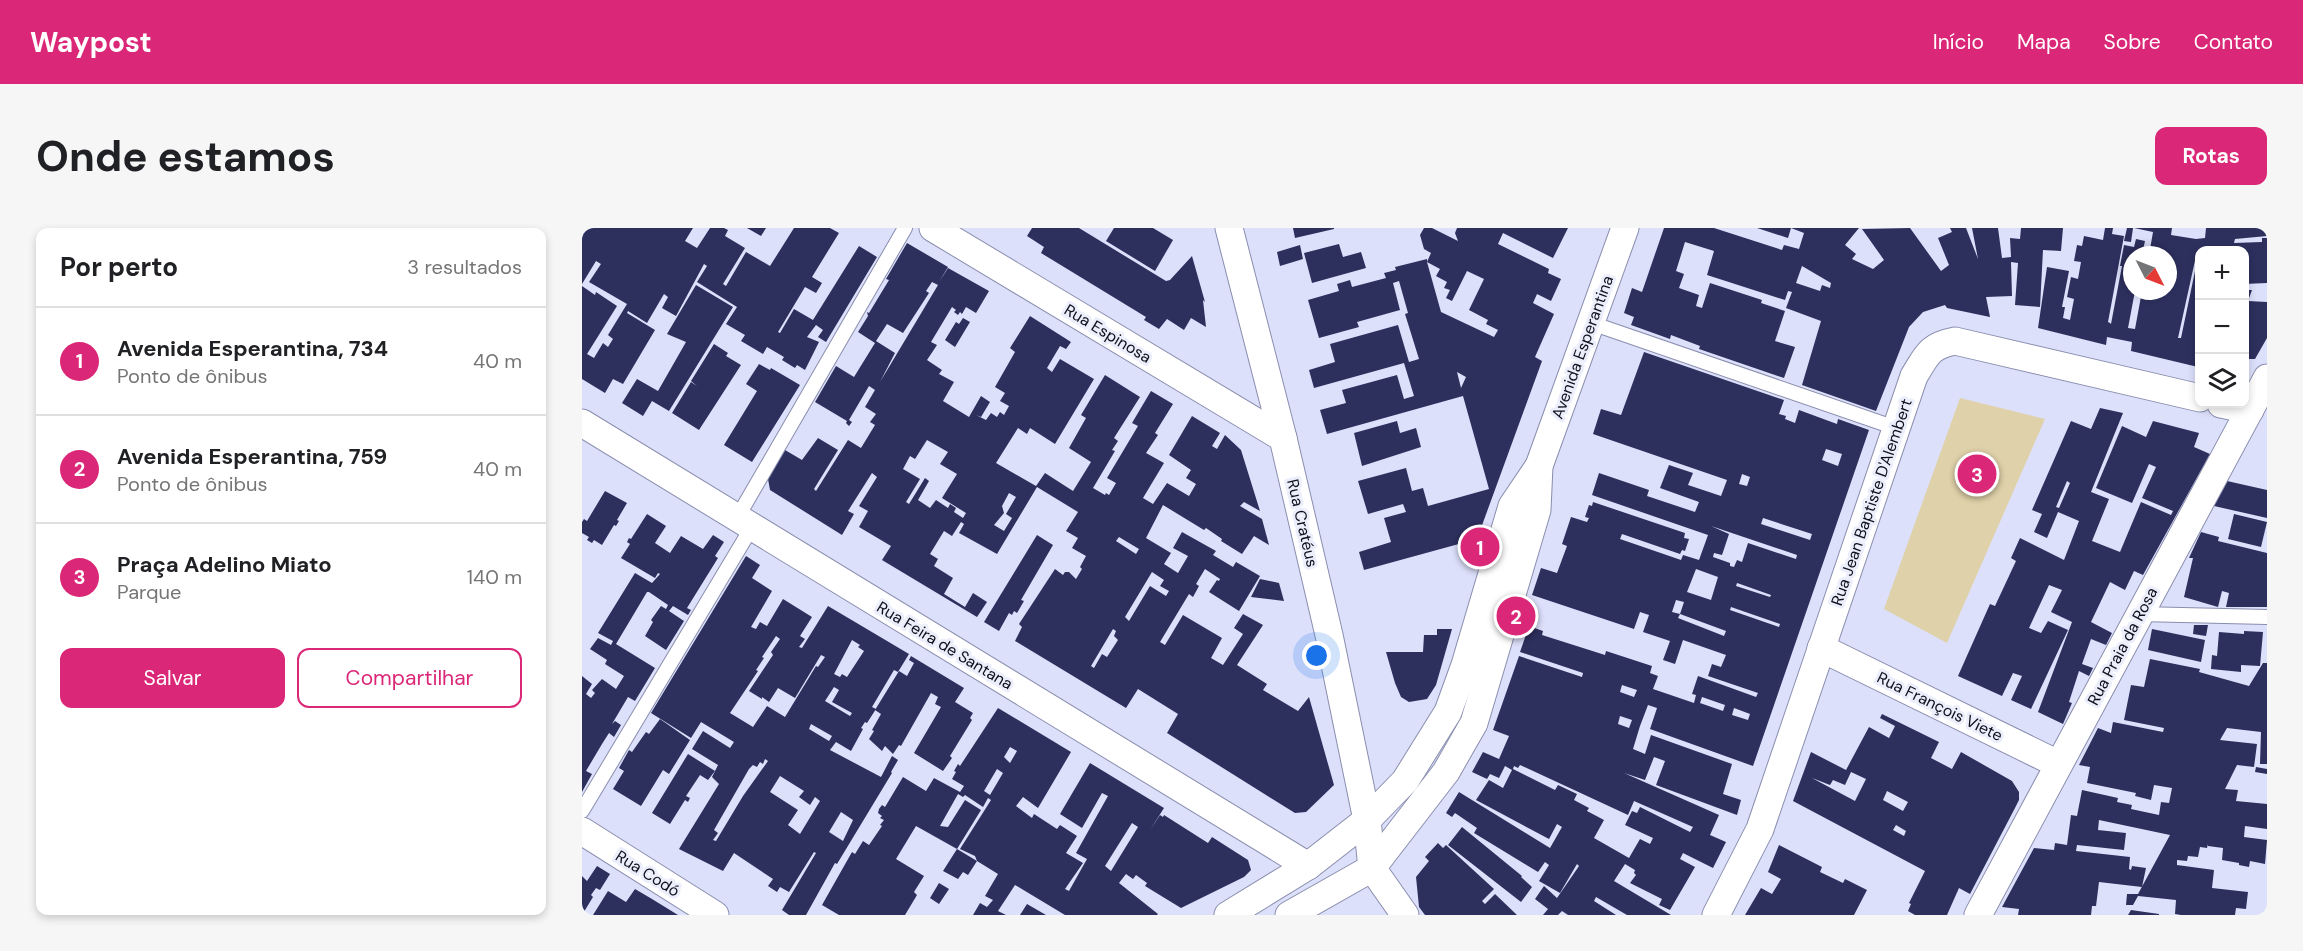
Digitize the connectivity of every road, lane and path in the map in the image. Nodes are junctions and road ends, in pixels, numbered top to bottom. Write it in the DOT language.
graph roads {
  1 [pos="904,228"];
  2 [pos="933,228"];
  3 [pos="1229,228"];
  4 [pos="1625,228"];
  5 [pos="1591,323"];
  6 [pos="2267,378"];
  7 [pos="2195,397"];
  8 [pos="2240,408"];
  9 [pos="2250,410"];
  10 [pos="582,423"];
  11 [pos="1896,428"];
  12 [pos="1283,438"];
  13 [pos="1539,466"];
  14 [pos="745,522"];
  15 [pos="2139,614"];
  16 [pos="2267,617"];
  17 [pos="1821,648"];
  18 [pos="2058,764"];
  19 [pos="582,811"];
  20 [pos="1367,820"];
  21 [pos="582,831"];
  22 [pos="1308,866"];
  23 [pos="1372,868"];
  24 [pos="715,915"];
  25 [pos="1228,915"];
  26 [pos="1288,915"];
  27 [pos="1405,915"];
  28 [pos="1716,915"];
  29 [pos="1978,915"];
  1 -- 14 [label="lane"];
  2 -- 12 [label="street, Rua Espinosa"];
  3 -- 12 [label="street, Rua Cratéus"];
  4 -- 5 [label="street, Avenida Esperantina"];
  5 -- 11 [label="lane"];
  5 -- 13 [label="street, Avenida Esperantina"];
  6 -- 9 [label="street, Rua Praia da Rosa"];
  7 -- 11 [label="street, Rua Jean Baptiste D'Alembert"];
  8 -- 9 [label="street"];
  9 -- 15 [label="street, Rua Praia da Rosa"];
  10 -- 14 [label="street, Rua Feira de Santana"];
  11 -- 17 [label="street, Rua Jean Baptiste D'Alembert"];
  12 -- 20 [label="street, Rua Cratéus"];
  13 -- 20 [label="street, Avenida Esperantina"];
  13 -- 23 [label="street, Avenida Esperantina"];
  14 -- 19 [label="lane"];
  14 -- 22 [label="street, Rua Feira de Santana"];
  15 -- 16 [label="lane"];
  15 -- 18 [label="street, Rua Praia da Rosa"];
  17 -- 18 [label="street, Rua François Viete"];
  17 -- 28 [label="street, Rua Jean Baptiste D'Alembert"];
  18 -- 29 [label="street, Rua Praia da Rosa"];
  20 -- 22 [label="street, Avenida Esperantina"];
  20 -- 23 [label="street, Rua Cratéus"];
  21 -- 24 [label="street, Rua Codó"];
  22 -- 25 [label="street, Avenida Esperantina"];
  23 -- 26 [label="street, Avenida Esperantina"];
  23 -- 27 [label="street"];
}
